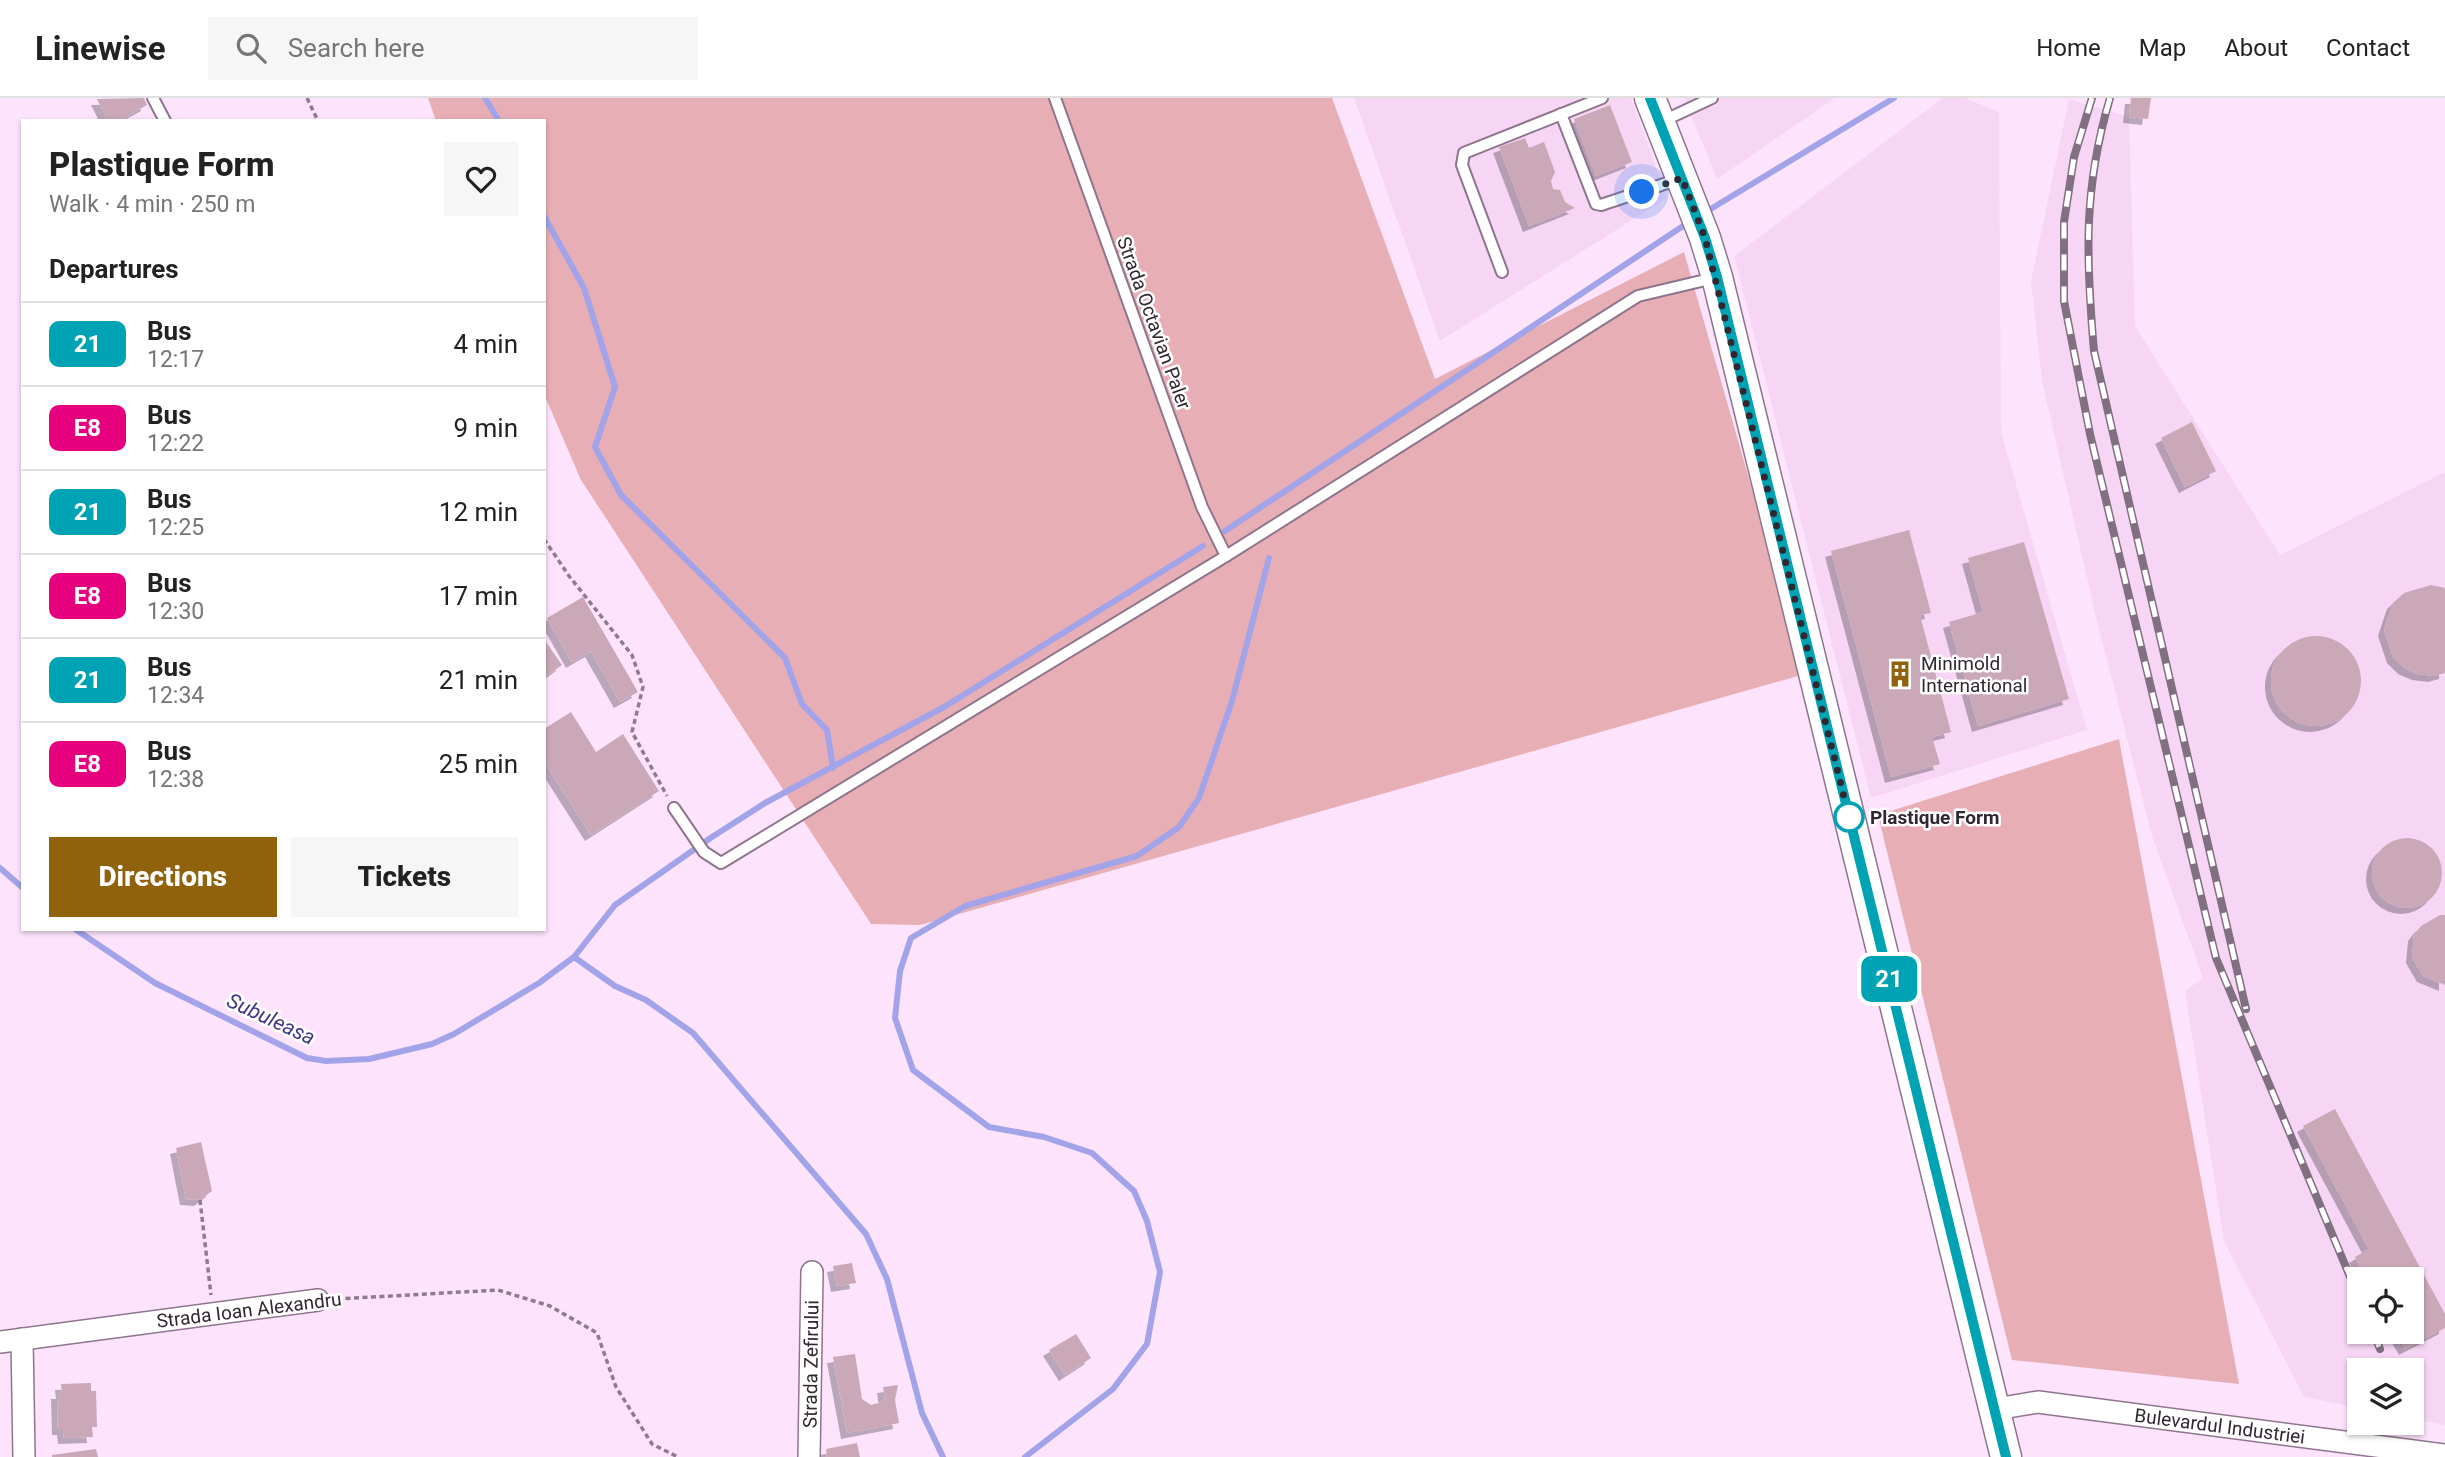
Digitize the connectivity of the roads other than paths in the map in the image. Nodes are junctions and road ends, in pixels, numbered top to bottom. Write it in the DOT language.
graph roads {
  1 [pos="153,98"];
  2 [pos="1055,98"];
  3 [pos="1602,98"];
  4 [pos="1713,98"];
  5 [pos="1655,110"];
  6 [pos="1562,114"];
  7 [pos="164,119"];
  8 [pos="1686,188"];
  9 [pos="1502,272"];
  10 [pos="1717,277"];
  11 [pos="1226,556"];
  12 [pos="674,808"];
  13 [pos="812,1272"];
  14 [pos="318,1300"];
  15 [pos="22,1339"];
  16 [pos="0,1342"];
  17 [pos="1996,1409"];
  18 [pos="2445,1455"];
  19 [pos="24,1457"];
  20 [pos="809,1457"];
  21 [pos="2006,1457"];
  1 -- 7 [label="lane"];
  2 -- 11 [label="lane, Strada Octavian Paler"];
  3 -- 6 [label="lane"];
  4 -- 5 [label="lane"];
  5 -- 8 [label="street"];
  6 -- 8 [label="lane"];
  6 -- 9 [label="lane"];
  8 -- 10 [label="street"];
  10 -- 11 [label="lane"];
  10 -- 17 [label="street"];
  11 -- 12 [label="lane"];
  13 -- 20 [label="street, Strada Zefirului"];
  14 -- 15 [label="street, Strada Ioan Alexandru"];
  15 -- 16 [label="street, Strada Ioan Alexandru"];
  15 -- 19 [label="street"];
  17 -- 18 [label="street, Bulevardul Industriei"];
  17 -- 21 [label="street"];
}
